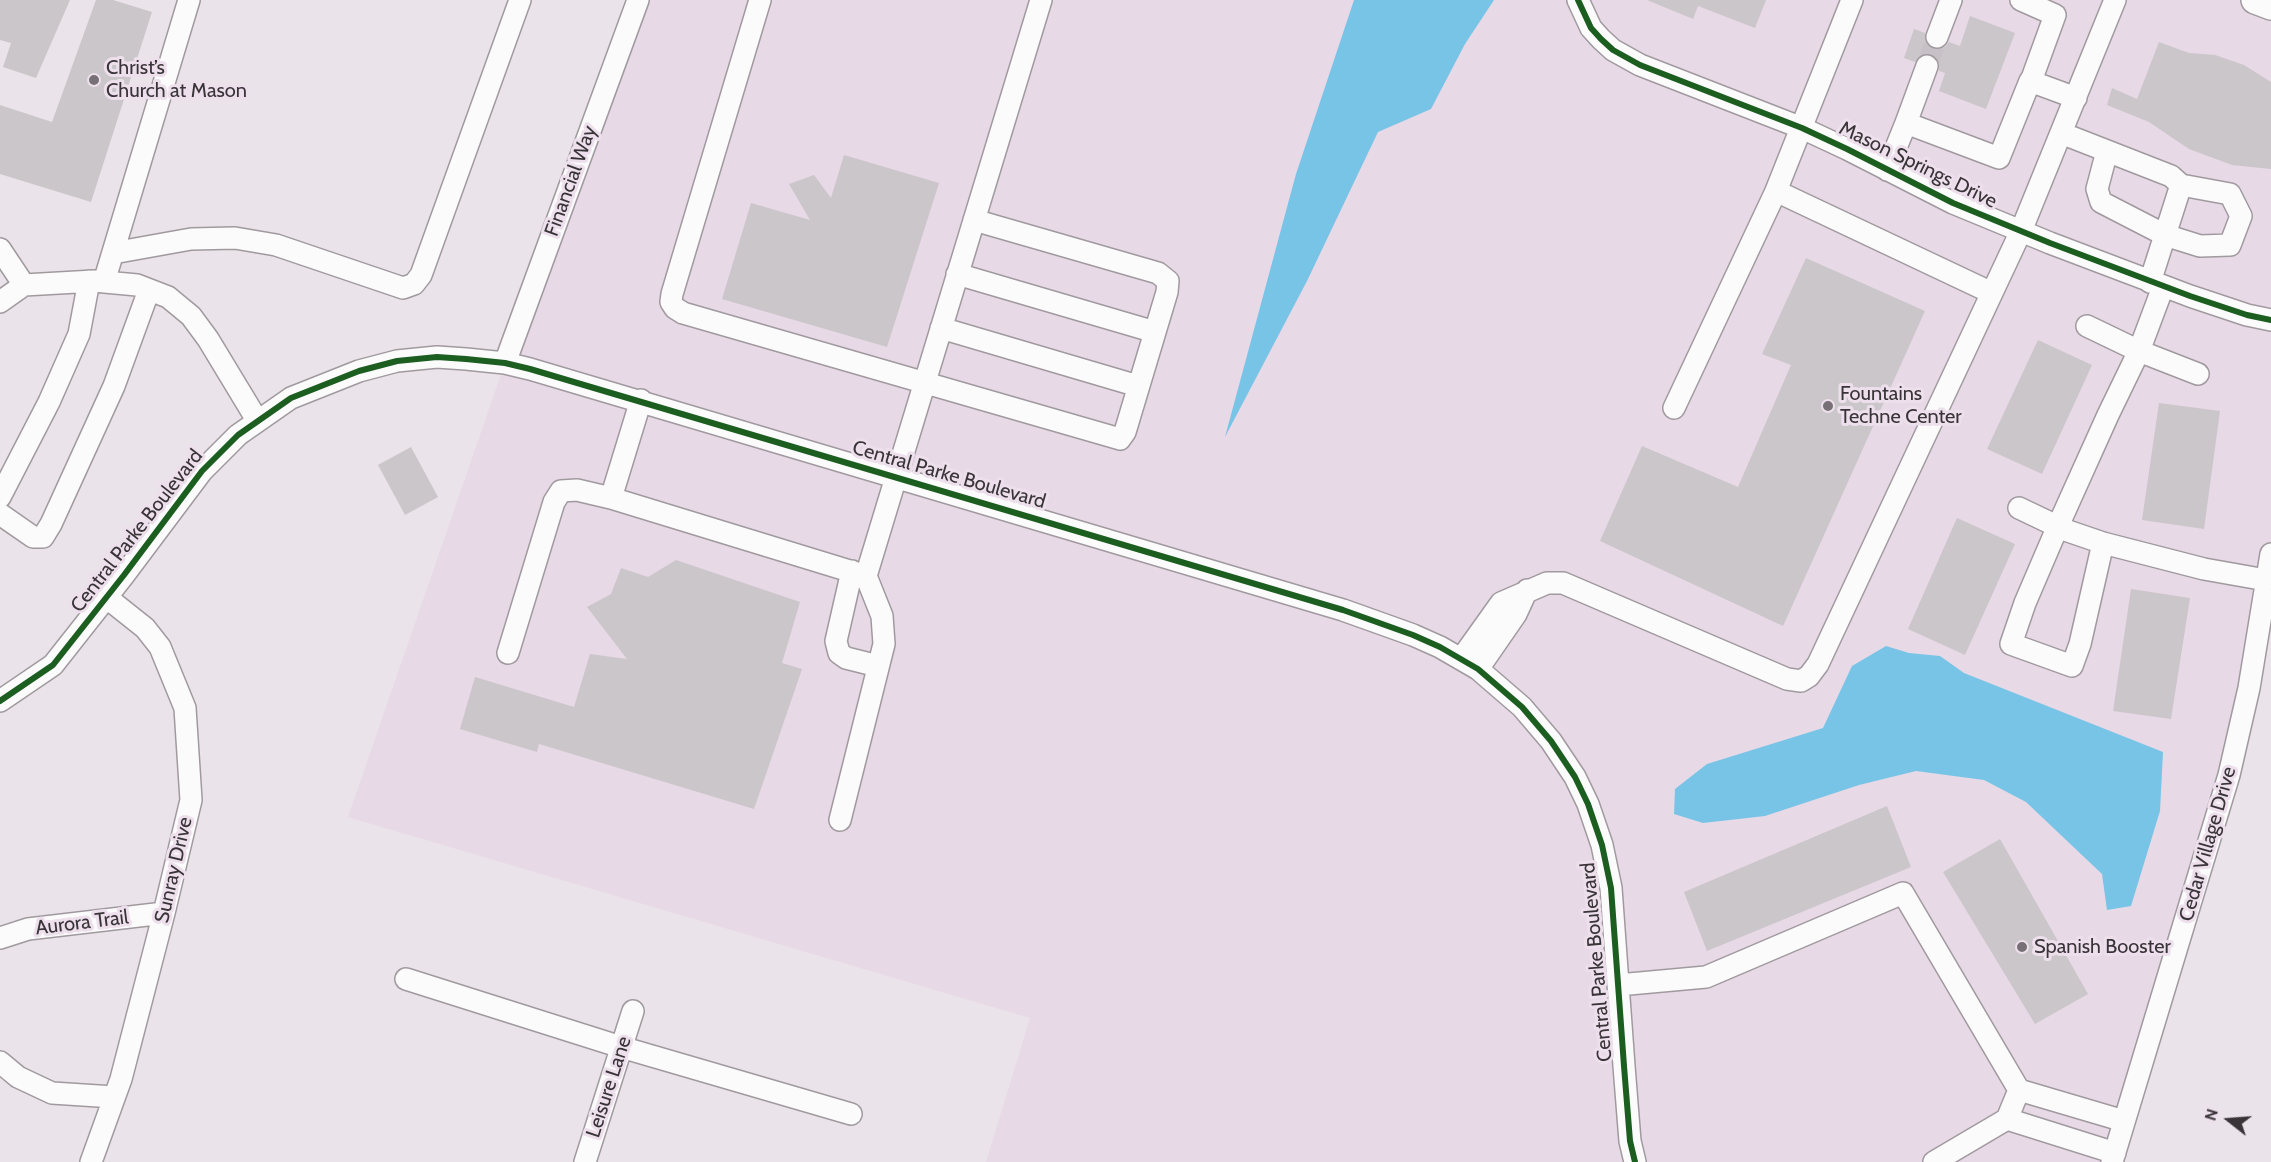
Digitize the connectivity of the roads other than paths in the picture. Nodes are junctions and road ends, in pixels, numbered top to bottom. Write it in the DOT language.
graph roads {
  1 [pos="189,0"];
  2 [pos="520,0"];
  3 [pos="638,0"];
  4 [pos="760,0"];
  5 [pos="1041,0"];
  6 [pos="1578,0"];
  7 [pos="1852,0"];
  8 [pos="1951,0"];
  9 [pos="2021,0"];
  10 [pos="2115,0"];
  11 [pos="2254,0"];
  12 [pos="2271,6"];
  13 [pos="1937,37"];
  14 [pos="1927,66"];
  15 [pos="2031,81"];
  16 [pos="2076,98"];
  17 [pos="1906,123"];
  18 [pos="1802,128"];
  19 [pos="2061,133"];
  20 [pos="2107,151"];
  21 [pos="1887,170"];
  22 [pos="2181,185"];
  23 [pos="1776,191"];
  24 [pos="974,220"];
  25 [pos="2021,231"];
  26 [pos="2165,234"];
  27 [pos="0,249"];
  28 [pos="113,253"];
  29 [pos="957,274"];
  30 [pos="97,281"];
  31 [pos="2156,284"];
  32 [pos="24,285"];
  33 [pos="149,290"];
  34 [pos="1992,293"];
  35 [pos="1,304"];
  36 [pos="2271,320"];
  37 [pos="2087,326"];
  38 [pos="941,328"];
  39 [pos="1155,332"];
  40 [pos="2139,351"];
  41 [pos="505,363"];
  42 [pos="2198,374"];
  43 [pos="924,382"];
  44 [pos="1138,387"];
  45 [pos="641,400"];
  46 [pos="1674,408"];
  47 [pos="257,420"];
  48 [pos="896,476"];
  49 [pos="0,497"];
  50 [pos="611,498"];
  51 [pos="2019,508"];
  52 [pos="0,514"];
  53 [pos="2058,526"];
  54 [pos="2103,543"];
  55 [pos="2271,554"];
  56 [pos="859,573"];
  57 [pos="2266,580"];
  58 [pos="106,597"];
  59 [pos="508,653"];
  60 [pos="1469,664"];
  61 [pos="878,666"];
  62 [pos="0,700"];
  63 [pos="840,820"];
  64 [pos="165,913"];
  65 [pos="0,938"];
  66 [pos="406,979"];
  67 [pos="1618,985"];
  68 [pos="633,1011"];
  69 [pos="621,1047"];
  70 [pos="0,1062"];
  71 [pos="2019,1090"];
  72 [pos="114,1097"];
  73 [pos="850,1114"];
  74 [pos="2007,1119"];
  75 [pos="2124,1121"];
  76 [pos="2113,1158"];
  77 [pos="91,1162"];
  78 [pos="585,1162"];
  79 [pos="1635,1162"];
  80 [pos="1934,1162"];
  1 -- 28 [label="street"];
  2 -- 28 [label="street"];
  3 -- 41 [label="street, Financial Way"];
  4 -- 43 [label="street"];
  5 -- 24 [label="street"];
  6 -- 18 [label="street, Mason Springs Drive"];
  7 -- 18 [label="street"];
  8 -- 13 [label="street"];
  9 -- 15 [label="street"];
  10 -- 16 [label="street"];
  11 -- 12 [label="main road"];
  14 -- 17 [label="street"];
  15 -- 16 [label="street"];
  15 -- 17 [label="street"];
  16 -- 19 [label="street"];
  17 -- 21 [label="street"];
  18 -- 21 [label="street, Mason Springs Drive"];
  18 -- 23 [label="street"];
  19 -- 20 [label="street"];
  19 -- 25 [label="street"];
  20 -- 22 [label="street"];
  20 -- 26 [label="street"];
  21 -- 25 [label="street, Mason Springs Drive"];
  22 -- 26 [label="street"];
  22 -- 26 [label="street"];
  23 -- 34 [label="street"];
  23 -- 46 [label="street"];
  24 -- 29 [label="street"];
  24 -- 39 [label="street"];
  25 -- 31 [label="street, Mason Springs Drive"];
  25 -- 34 [label="street"];
  26 -- 31 [label="street"];
  27 -- 32 [label="street"];
  28 -- 30 [label="street"];
  29 -- 38 [label="street"];
  29 -- 39 [label="street"];
  30 -- 32 [label="street"];
  30 -- 33 [label="street"];
  30 -- 49 [label="street"];
  31 -- 36 [label="street, Mason Springs Drive"];
  31 -- 40 [label="street"];
  32 -- 35 [label="street"];
  33 -- 47 [label="street"];
  33 -- 52 [label="street"];
  34 -- 60 [label="street"];
  37 -- 40 [label="street"];
  38 -- 43 [label="street"];
  38 -- 44 [label="street"];
  39 -- 44 [label="street"];
  40 -- 42 [label="street"];
  40 -- 53 [label="street"];
  41 -- 45 [label="street, Central Parke Boulevard"];
  41 -- 47 [label="street, Central Parke Boulevard"];
  43 -- 44 [label="street"];
  43 -- 48 [label="street"];
  45 -- 48 [label="street, Central Parke Boulevard"];
  45 -- 50 [label="street"];
  47 -- 58 [label="street, Central Parke Boulevard"];
  48 -- 56 [label="street"];
  48 -- 60 [label="street, Central Parke Boulevard"];
  50 -- 56 [label="street"];
  50 -- 59 [label="street"];
  51 -- 53 [label="street"];
  53 -- 54 [label="street"];
  53 -- 54 [label="street"];
  54 -- 57 [label="street"];
  55 -- 57 [label="street, Cedar Village Drive"];
  56 -- 61 [label="street"];
  56 -- 61 [label="street"];
  57 -- 75 [label="street, Cedar Village Drive"];
  58 -- 62 [label="street, Central Parke Boulevard"];
  58 -- 64 [label="street, Sunray Drive"];
  60 -- 67 [label="street, Central Parke Boulevard"];
  61 -- 63 [label="street"];
  64 -- 65 [label="street, Aurora Trail"];
  64 -- 72 [label="street, Sunray Drive"];
  66 -- 69 [label="street"];
  67 -- 71 [label="street"];
  67 -- 79 [label="street, Central Parke Boulevard"];
  68 -- 69 [label="street, Leisure Lane"];
  69 -- 73 [label="street"];
  69 -- 78 [label="street, Leisure Lane"];
  70 -- 72 [label="street"];
  71 -- 74 [label="street"];
  71 -- 75 [label="street"];
  72 -- 77 [label="street, Sunray Drive"];
  74 -- 76 [label="street"];
  74 -- 80 [label="street"];
  75 -- 76 [label="street, Cedar Village Drive"];
}
